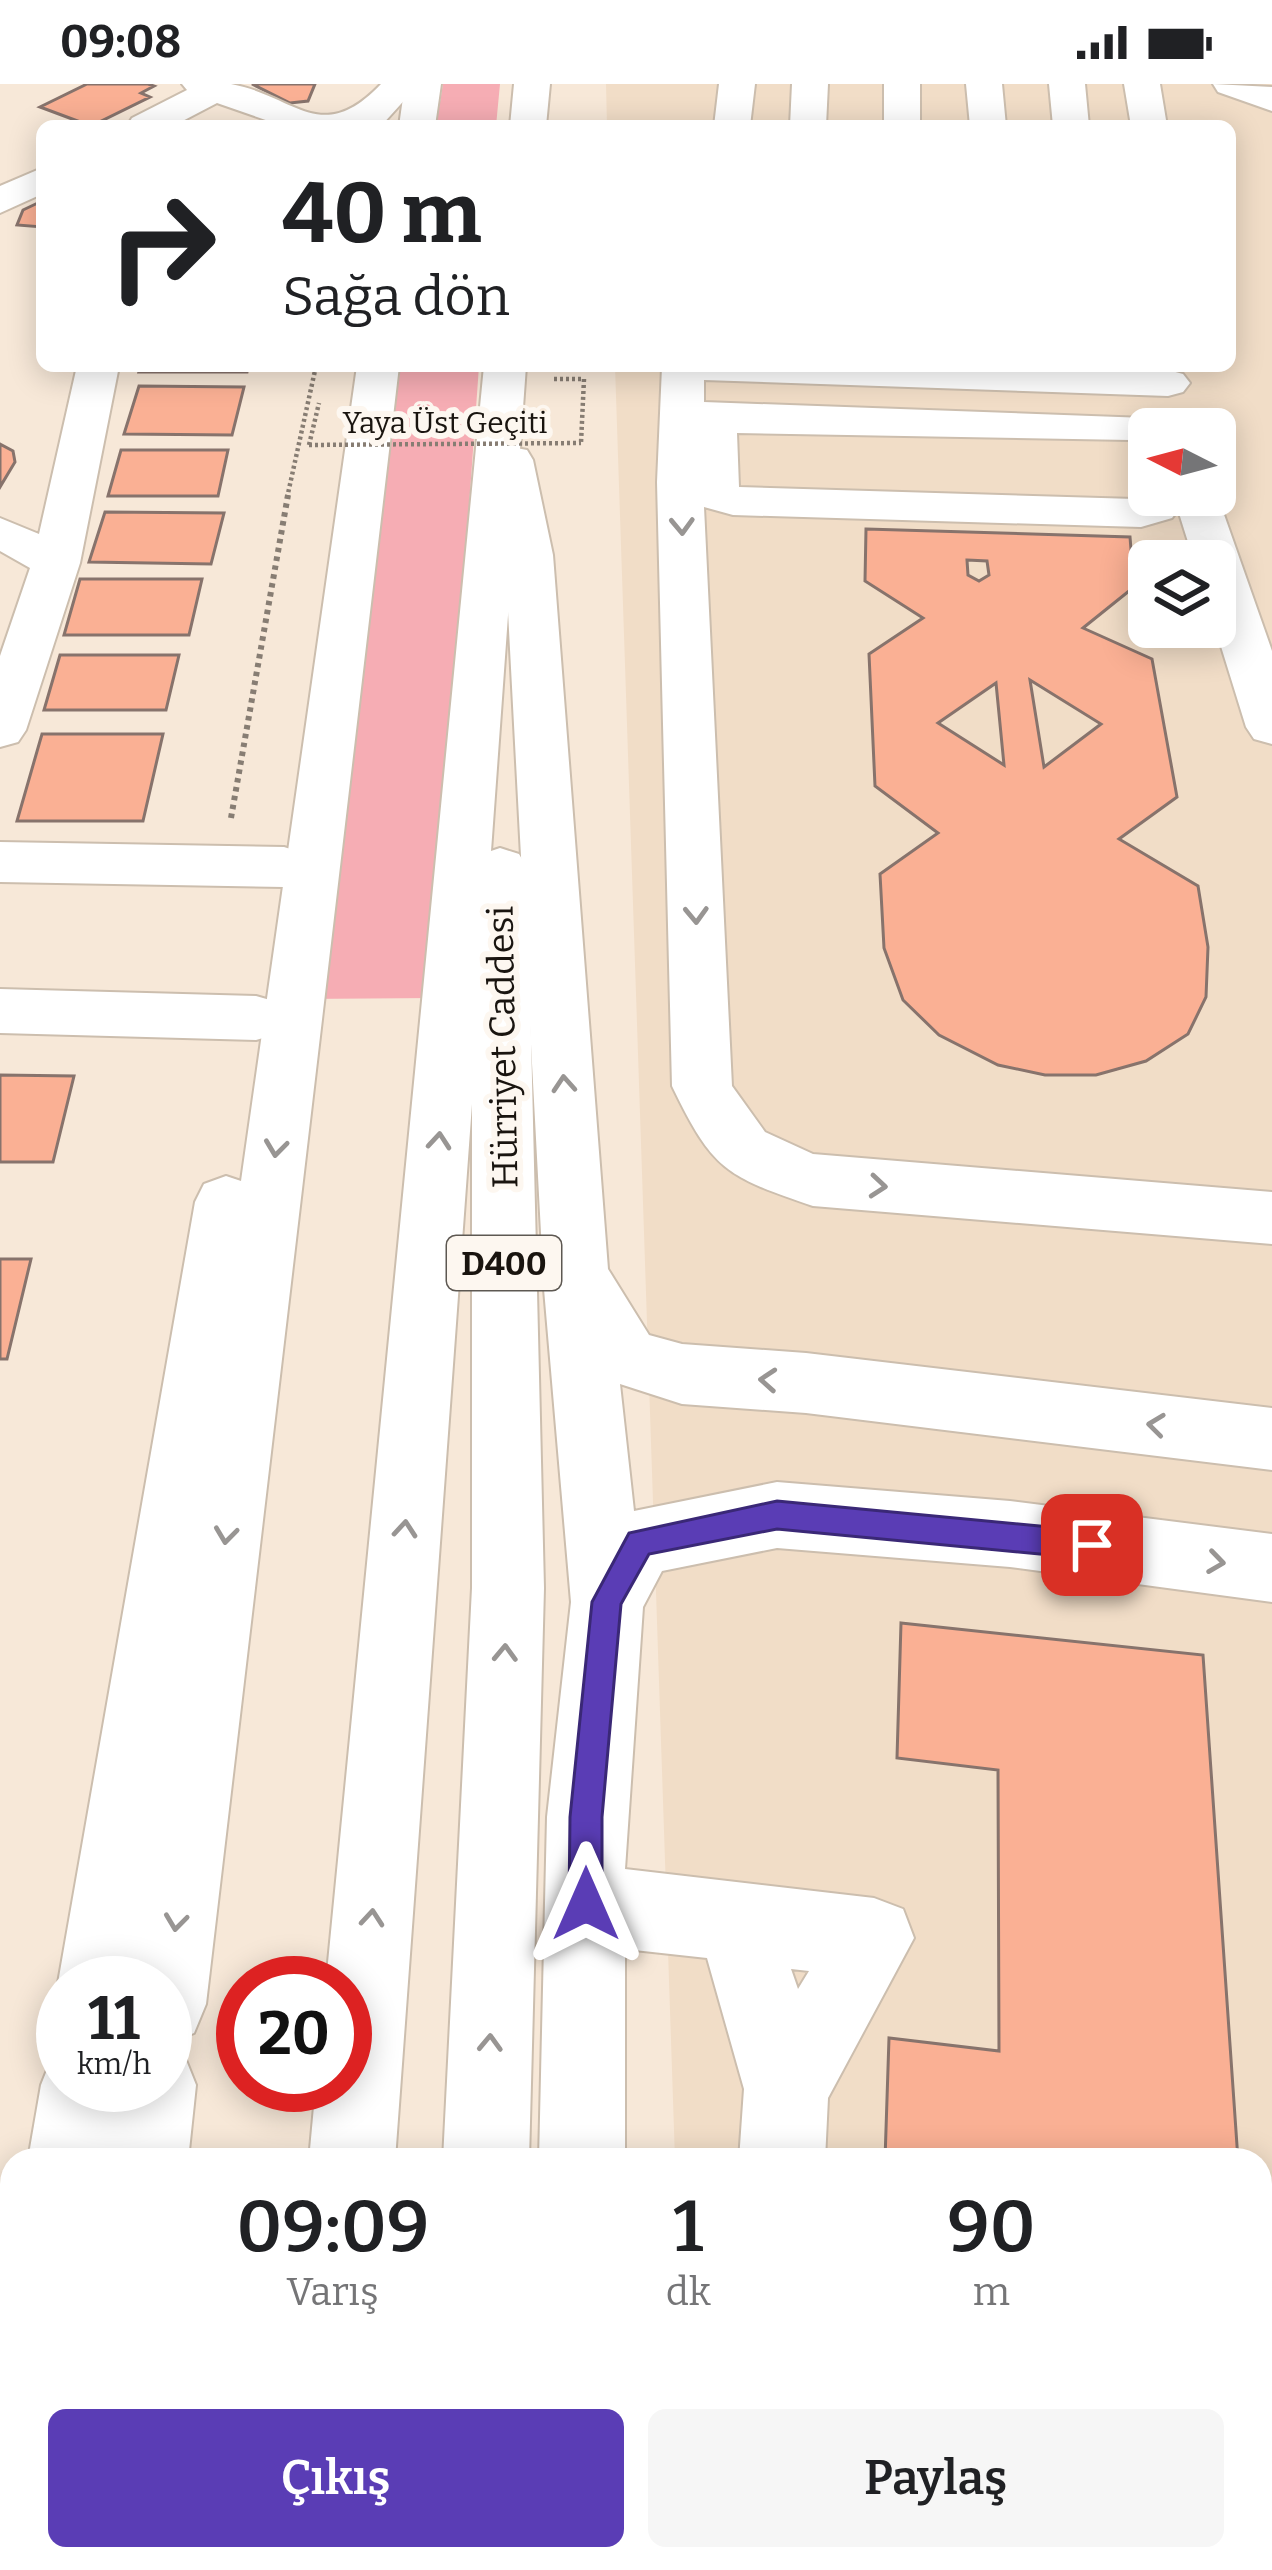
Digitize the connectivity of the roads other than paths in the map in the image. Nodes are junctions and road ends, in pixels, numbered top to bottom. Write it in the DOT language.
graph roads {
  1 [pos="401,84"];
  2 [pos="423,84"];
  3 [pos="532,84"];
  4 [pos="737,84"];
  5 [pos="810,84"];
  6 [pos="902,84"];
  7 [pos="984,84"];
  8 [pos="1067,84"];
  9 [pos="1142,84"];
  10 [pos="1231,84"];
  11 [pos="208,87"];
  12 [pos="1272,100"];
  13 [pos="159,120"];
  14 [pos="307,120"];
  15 [pos="360,120"];
  16 [pos="418,120"];
  17 [pos="529,120"];
  18 [pos="733,120"];
  19 [pos="808,120"];
  20 [pos="902,120"];
  21 [pos="987,120"];
  22 [pos="1070,120"];
  23 [pos="1148,120"];
  24 [pos="36,182"];
  25 [pos="0,201"];
  26 [pos="97,372"];
  27 [pos="375,372"];
  28 [pos="375,372"];
  29 [pos="524,372"];
  30 [pos="524,372"];
  31 [pos="697,372"];
  32 [pos="699,372"];
  33 [pos="839,372"];
  34 [pos="1168,375"];
  35 [pos="1121,382"];
  36 [pos="1136,408"];
  37 [pos="1162,408"];
  38 [pos="715,441"];
  39 [pos="1128,441"];
  40 [pos="511,460"];
  41 [pos="1128,474"];
  42 [pos="1128,513"];
  43 [pos="1203,516"];
  44 [pos="0,532"];
  45 [pos="56,563"];
  46 [pos="1272,727"];
  47 [pos="0,730"];
  48 [pos="0,862"];
  49 [pos="284,867"];
  50 [pos="0,1011"];
  51 [pos="256,1018"];
  52 [pos="1272,1218"];
  53 [pos="576,1274"];
  54 [pos="1272,1439"];
  55 [pos="1272,1568"];
  56 [pos="607,1602"];
  57 [pos="586,1904"];
  58 [pos="737,1922"];
  59 [pos="103,1956"];
  60 [pos="171,1956"];
  61 [pos="79,2112"];
  62 [pos="151,2112"];
  63 [pos="784,2124"];
  64 [pos="73,2148"];
  65 [pos="146,2148"];
  66 [pos="353,2148"];
  67 [pos="486,2148"];
  68 [pos="582,2148"];
  1 -- 15 [label="main road"];
  2 -- 16 [label="main road"];
  3 -- 17 [label="main road"];
  4 -- 18 [label="main road"];
  5 -- 19 [label="main road"];
  6 -- 20 [label="main road"];
  7 -- 21 [label="main road"];
  8 -- 22 [label="main road"];
  9 -- 23 [label="main road"];
  10 -- 12 [label="main road"];
  11 -- 13 [label="main road"];
  11 -- 14 [label="main road"];
  24 -- 25 [label="main road"];
  26 -- 45 [label="main road"];
  27 -- 49 [label="main road"];
  28 -- 60 [label="main road, one-way"];
  29 -- 40 [label="main road, Hürriyet Caddesi / D400"];
  66 -- 30 [label="main road, one-way"];
  31 -- 52 [label="main road, one-way"];
  32 -- 38 [label="main road"];
  33 -- 35 [label="main road"];
  34 -- 35 [label="main road"];
  34 -- 37 [label="main road"];
  35 -- 36 [label="main road"];
  38 -- 39 [label="main road"];
  38 -- 41 [label="main road"];
  38 -- 42 [label="main road"];
  53 -- 40 [label="main road, one-way"];
  67 -- 40 [label="main road, Hürriyet Caddesi / D400, one-way"];
  43 -- 46 [label="main road"];
  44 -- 45 [label="main road"];
  45 -- 47 [label="main road"];
  48 -- 49 [label="main road"];
  49 -- 51 [label="main road"];
  50 -- 51 [label="main road"];
  51 -- 59 [label="main road"];
  54 -- 53 [label="main road, one-way"];
  53 -- 56 [label="main road"];
  56 -- 55 [label="main road, one-way"];
  56 -- 57 [label="main road"];
  57 -- 58 [label="main road"];
  57 -- 68 [label="main road"];
  58 -- 63 [label="main road"];
  58 -- 63 [label="main road"];
  61 -- 64 [label="main road"];
  62 -- 65 [label="main road"];
}
